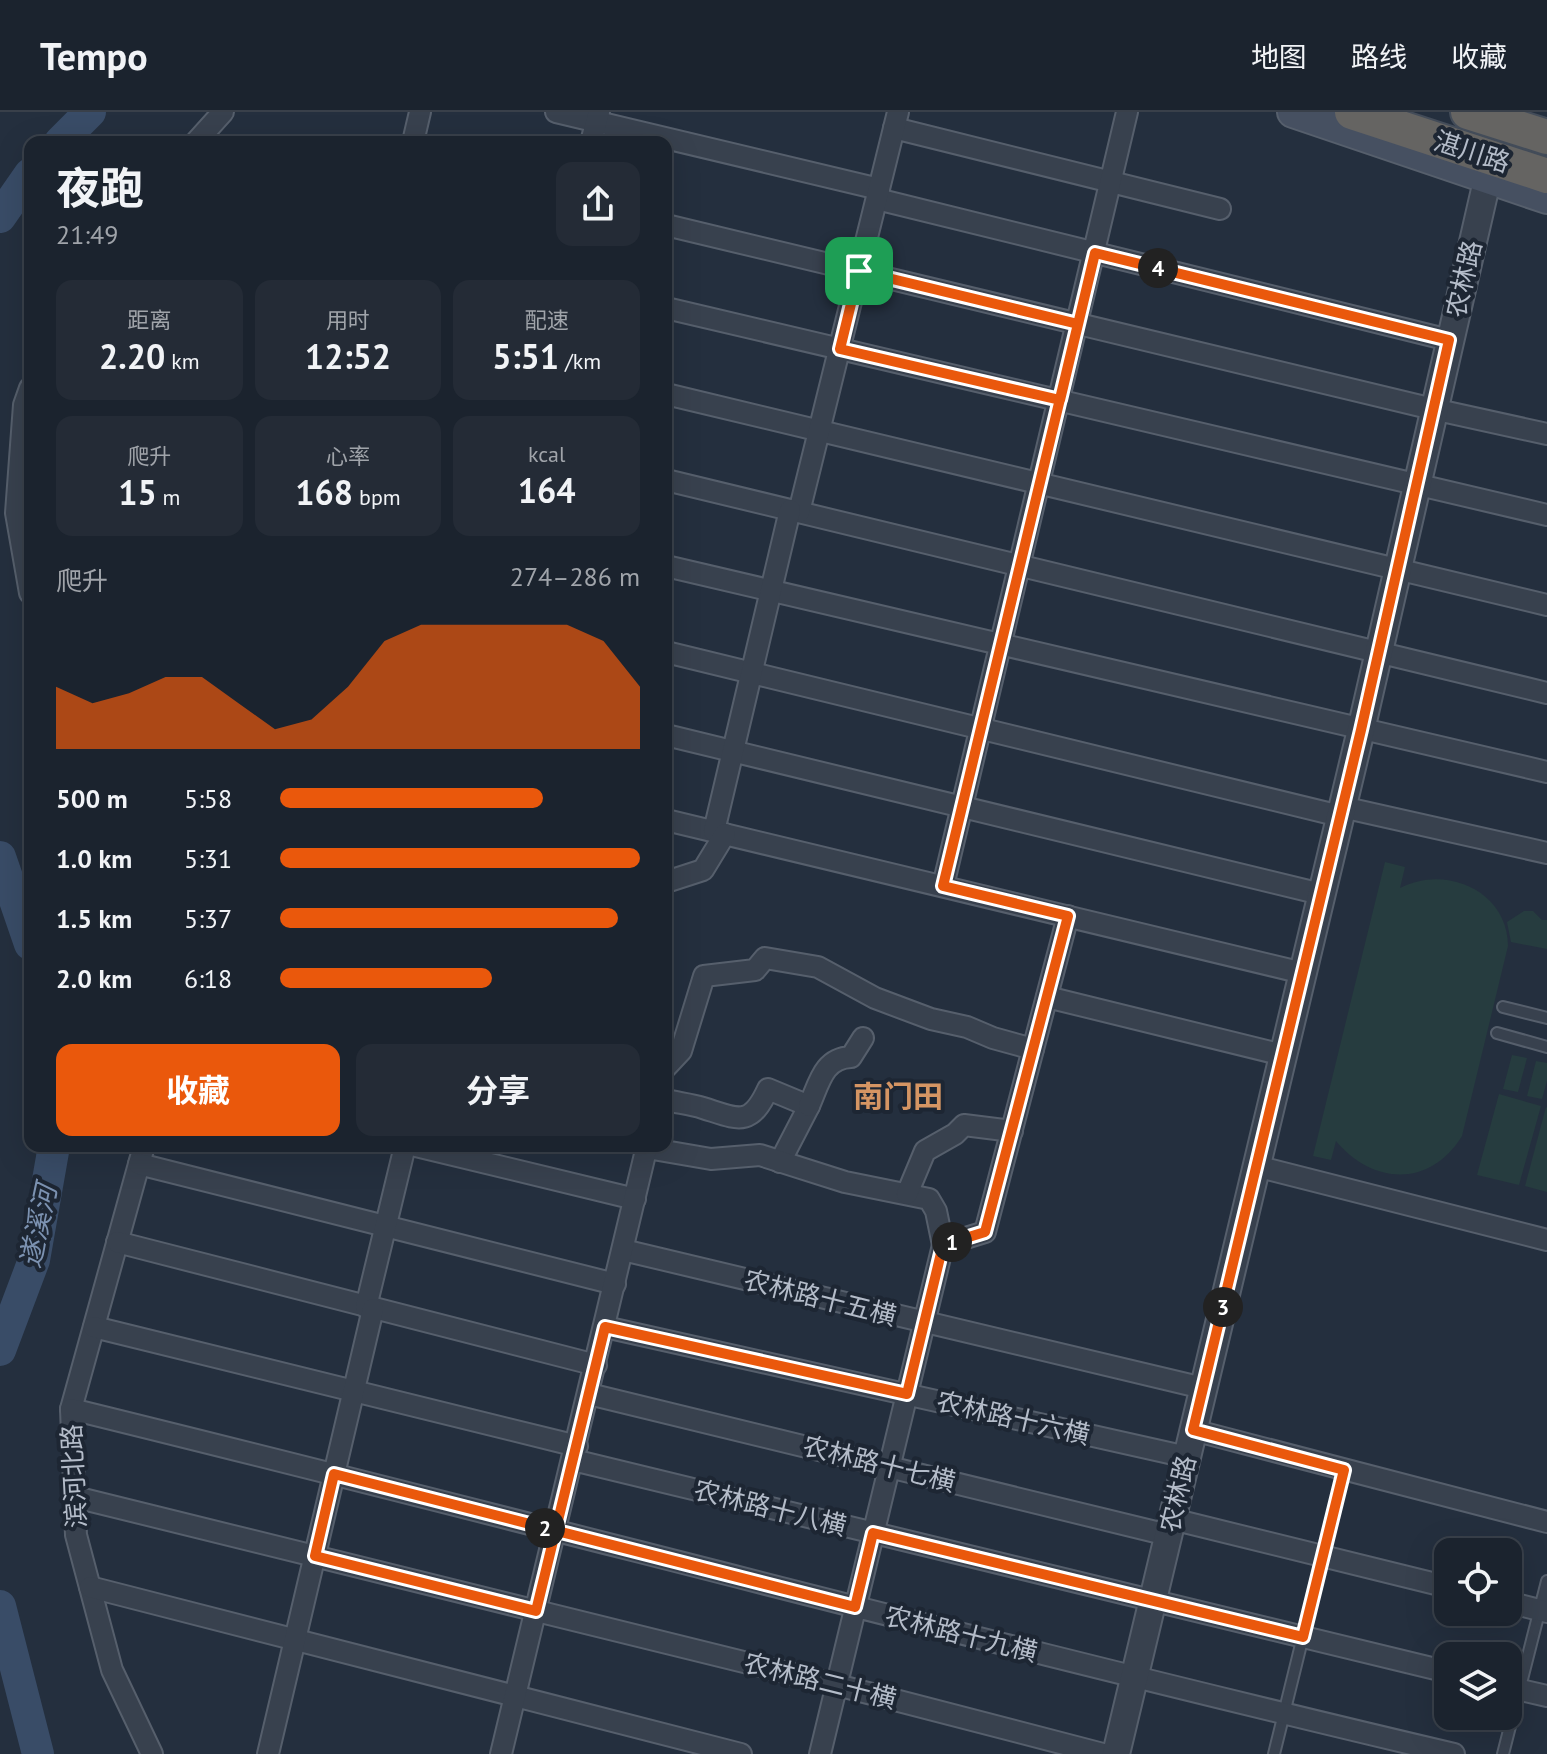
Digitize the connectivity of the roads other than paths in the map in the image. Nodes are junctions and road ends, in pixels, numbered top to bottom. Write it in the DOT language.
graph roads {
  1 [pos="223,112"];
  2 [pos="420,112"];
  3 [pos="556,112"];
  4 [pos="1127,112"];
  5 [pos="1293,112"];
  6 [pos="1352,112"];
  7 [pos="1489,115"];
  8 [pos="597,117"];
  9 [pos="896,120"];
  10 [pos="201,136"];
  11 [pos="414,136"];
  12 [pos="666,136"];
  13 [pos="1547,137"];
  14 [pos="672,138"];
  15 [pos="1490,169"];
  16 [pos="1547,176"];
  17 [pos="1112,182"];
  18 [pos="878,194"];
  19 [pos="1547,198"];
  20 [pos="1220,209"];
  21 [pos="672,226"];
  22 [pos="1095,253"];
  23 [pos="859,271"];
  24 [pos="672,309"];
  25 [pos="1078,324"];
  26 [pos="1449,340"];
  27 [pos="840,349"];
  28 [pos="672,395"];
  29 [pos="1060,400"];
  30 [pos="24,405"];
  31 [pos="1433,409"];
  32 [pos="820,431"];
  33 [pos="1547,434"];
  34 [pos="672,481"];
  35 [pos="1040,483"];
  36 [pos="1416,483"];
  37 [pos="795,511"];
  38 [pos="1547,515"];
  39 [pos="24,559"];
  40 [pos="1020,565"];
  41 [pos="672,567"];
  42 [pos="1397,569"];
  43 [pos="771,590"];
  44 [pos="1547,605"];
  45 [pos="1002,645"];
  46 [pos="1379,651"];
  47 [pos="672,653"];
  48 [pos="752,673"];
  49 [pos="1547,693"];
  50 [pos="981,729"];
  51 [pos="1361,730"];
  52 [pos="672,737"];
  53 [pos="733,752"];
  54 [pos="1547,772"];
  55 [pos="962,807"];
  56 [pos="1341,812"];
  57 [pos="672,821"];
  58 [pos="720,833"];
  59 [pos="1547,853"];
  60 [pos="672,880"];
  61 [pos="943,886"];
  62 [pos="1321,894"];
  63 [pos="1068,916"];
  64 [pos="1303,973"];
  65 [pos="1047,997"];
  66 [pos="1503,1007"];
  67 [pos="1547,1018"];
  68 [pos="1497,1033"];
  69 [pos="863,1038"];
  70 [pos="1547,1047"];
  71 [pos="1033,1049"];
  72 [pos="1283,1055"];
  73 [pos="672,1060"];
  74 [pos="672,1101"];
  75 [pos="809,1106"];
  76 [pos="1012,1131"];
  77 [pos="403,1152"];
  78 [pos="441,1152"];
  79 [pos="646,1152"];
  80 [pos="672,1152"];
  81 [pos="141,1155"];
  82 [pos="780,1162"];
  83 [pos="1256,1166"];
  84 [pos="907,1194"];
  85 [pos="635,1199"];
  86 [pos="384,1226"];
  87 [pos="1547,1240"];
  88 [pos="117,1242"];
  89 [pos="943,1245"];
  90 [pos="623,1250"];
  91 [pos="615,1284"];
  92 [pos="370,1308"];
  93 [pos="924,1323"];
  94 [pos="94,1327"];
  95 [pos="605,1327"];
  96 [pos="596,1365"];
  97 [pos="1203,1388"];
  98 [pos="354,1391"];
  99 [pos="589,1394"];
  100 [pos="907,1394"];
  101 [pos="71,1409"];
  102 [pos="1193,1430"];
  103 [pos="575,1453"];
  104 [pos="1187,1457"];
  105 [pos="889,1467"];
  106 [pos="1344,1470"];
  107 [pos="334,1474"];
  108 [pos="75,1497"];
  109 [pos="1547,1522"];
  110 [pos="1170,1527"];
  111 [pos="555,1531"];
  112 [pos="873,1533"];
  113 [pos="315,1556"];
  114 [pos="1323,1556"];
  115 [pos="1547,1581"];
  116 [pos="1434,1584"];
  117 [pos="90,1587"];
  118 [pos="1153,1600"];
  119 [pos="1522,1606"];
  120 [pos="855,1607"];
  121 [pos="536,1611"];
  122 [pos="1543,1611"];
  123 [pos="1303,1637"];
  124 [pos="296,1640"];
  125 [pos="1522,1667"];
  126 [pos="1434,1669"];
  127 [pos="1134,1678"];
  128 [pos="837,1685"];
  129 [pos="1522,1690"];
  130 [pos="515,1696"];
  131 [pos="1547,1696"];
  132 [pos="1284,1714"];
  133 [pos="1507,1730"];
  134 [pos="152,1754"];
  135 [pos="268,1754"];
  136 [pos="501,1754"];
  137 [pos="741,1754"];
  138 [pos="820,1754"];
  139 [pos="1103,1754"];
  140 [pos="1116,1754"];
  141 [pos="1274,1754"];
  142 [pos="1454,1754"];
  143 [pos="1503,1754"];
  1 -- 10 [label="street"];
  2 -- 11 [label="street"];
  3 -- 8 [label="street"];
  4 -- 17 [label="street"];
  5 -- 15 [label="main road"];
  6 -- 15 [label="highway, 湛川路"];
  7 -- 13 [label="highway, 湛川路"];
  8 -- 12 [label="street"];
  9 -- 17 [label="street"];
  9 -- 18 [label="street"];
  14 -- 18 [label="street"];
  15 -- 16 [label="highway, 湛川路"];
  15 -- 19 [label="main road"];
  15 -- 26 [label="street, 农林路"];
  17 -- 20 [label="street"];
  17 -- 22 [label="street"];
  18 -- 22 [label="street"];
  18 -- 23 [label="street"];
  21 -- 23 [label="street"];
  22 -- 25 [label="street"];
  22 -- 26 [label="street"];
  23 -- 25 [label="street"];
  23 -- 27 [label="street"];
  24 -- 27 [label="street"];
  25 -- 29 [label="street"];
  25 -- 31 [label="street"];
  26 -- 31 [label="street, 农林路"];
  27 -- 29 [label="street"];
  27 -- 32 [label="street"];
  28 -- 32 [label="street"];
  29 -- 35 [label="street"];
  29 -- 36 [label="street"];
  30 -- 39 [label="street"];
  31 -- 33 [label="street"];
  31 -- 36 [label="street, 农林路"];
  32 -- 35 [label="street"];
  32 -- 37 [label="street"];
  34 -- 37 [label="street"];
  35 -- 40 [label="street"];
  35 -- 42 [label="street"];
  36 -- 38 [label="street"];
  36 -- 42 [label="street, 农林路"];
  37 -- 40 [label="street"];
  37 -- 43 [label="street"];
  40 -- 45 [label="street"];
  40 -- 46 [label="street"];
  41 -- 43 [label="street"];
  42 -- 44 [label="street"];
  42 -- 46 [label="street, 农林路"];
  43 -- 45 [label="street"];
  43 -- 48 [label="street"];
  45 -- 50 [label="street"];
  45 -- 51 [label="street"];
  46 -- 49 [label="street"];
  46 -- 51 [label="street, 农林路"];
  47 -- 48 [label="street"];
  48 -- 50 [label="street"];
  48 -- 53 [label="street"];
  50 -- 55 [label="street"];
  50 -- 56 [label="street"];
  51 -- 54 [label="street"];
  51 -- 56 [label="street, 农林路"];
  52 -- 53 [label="street"];
  53 -- 55 [label="street"];
  53 -- 58 [label="street"];
  55 -- 61 [label="street"];
  55 -- 62 [label="street"];
  56 -- 59 [label="street"];
  56 -- 62 [label="street, 农林路"];
  57 -- 58 [label="street"];
  58 -- 60 [label="street"];
  58 -- 61 [label="street"];
  61 -- 63 [label="street"];
  62 -- 64 [label="street, 农林路"];
  63 -- 64 [label="street"];
  63 -- 65 [label="street"];
  64 -- 72 [label="street, 农林路"];
  65 -- 71 [label="street"];
  65 -- 72 [label="street"];
  66 -- 67 [label="lane"];
  68 -- 70 [label="lane"];
  69 -- 75 [label="street"];
  71 -- 73 [label="street"];
  71 -- 76 [label="street"];
  72 -- 83 [label="street, 农林路"];
  74 -- 75 [label="street"];
  75 -- 82 [label="street"];
  76 -- 84 [label="street"];
  76 -- 89 [label="street"];
  77 -- 86 [label="street"];
  78 -- 85 [label="street"];
  79 -- 85 [label="street"];
  80 -- 82 [label="street"];
  81 -- 86 [label="street"];
  81 -- 88 [label="street, 滨河北路"];
  82 -- 84 [label="street"];
  83 -- 87 [label="street"];
  83 -- 97 [label="street, 农林路"];
  84 -- 89 [label="street"];
  85 -- 90 [label="street"];
  86 -- 91 [label="street"];
  86 -- 92 [label="street"];
  88 -- 92 [label="street"];
  88 -- 94 [label="street, 滨河北路"];
  89 -- 93 [label="street"];
  90 -- 91 [label="street"];
  90 -- 93 [label="street, 农林路十五横"];
  91 -- 95 [label="street"];
  92 -- 96 [label="street"];
  92 -- 98 [label="street"];
  93 -- 97 [label="street, 农林路十五横"];
  93 -- 100 [label="street"];
  94 -- 98 [label="street, 农林路十八横"];
  94 -- 101 [label="street, 滨河北路"];
  95 -- 96 [label="street"];
  95 -- 100 [label="street, 农林路十六横"];
  96 -- 99 [label="street"];
  97 -- 102 [label="street, 农林路"];
  98 -- 103 [label="street, 农林路十八横"];
  98 -- 107 [label="street"];
  99 -- 103 [label="street"];
  99 -- 105 [label="street, 农林路十七横"];
  100 -- 104 [label="street, 农林路十六横"];
  100 -- 105 [label="street"];
  101 -- 107 [label="street, 农林路十九横"];
  101 -- 108 [label="street, 滨河北路"];
  102 -- 104 [label="street, 农林路"];
  102 -- 106 [label="street"];
  103 -- 111 [label="street"];
  103 -- 112 [label="street, 农林路十八横"];
  104 -- 110 [label="street, 农林路"];
  105 -- 110 [label="street, 农林路十七横"];
  105 -- 112 [label="street"];
  106 -- 109 [label="street"];
  106 -- 114 [label="lane"];
  107 -- 111 [label="street, 农林路十九横"];
  107 -- 113 [label="street"];
  108 -- 113 [label="street, 农林路二十横"];
  108 -- 117 [label="street, 滨河北路"];
  110 -- 114 [label="street, 农林路十七横"];
  110 -- 118 [label="street, 农林路"];
  111 -- 120 [label="street, 农林路十九横"];
  111 -- 121 [label="street"];
  112 -- 118 [label="street, 农林路十八横"];
  112 -- 120 [label="street"];
  113 -- 121 [label="street, 农林路二十横"];
  113 -- 124 [label="street"];
  114 -- 116 [label="street, 农林路十七横"];
  114 -- 123 [label="lane"];
  115 -- 122 [label="lane"];
  117 -- 124 [label="street"];
  117 -- 134 [label="street, 滨河北路"];
  118 -- 123 [label="street, 农林路十八横"];
  118 -- 127 [label="street, 农林路"];
  119 -- 122 [label="street"];
  120 -- 127 [label="street, 农林路十九横"];
  120 -- 128 [label="street"];
  121 -- 128 [label="street, 农林路二十横"];
  121 -- 130 [label="street"];
  122 -- 125 [label="lane"];
  123 -- 126 [label="street, 农林路十八横"];
  123 -- 132 [label="lane"];
  124 -- 130 [label="street"];
  124 -- 135 [label="street"];
  127 -- 132 [label="street, 农林路十九横"];
  127 -- 140 [label="street, 农林路"];
  128 -- 138 [label="street"];
  128 -- 139 [label="street, 农林路二十横"];
  129 -- 131 [label="street"];
  130 -- 136 [label="street"];
  130 -- 137 [label="street"];
  132 -- 141 [label="lane"];
  132 -- 142 [label="street, 农林路十九横"];
  133 -- 143 [label="lane"];
}
